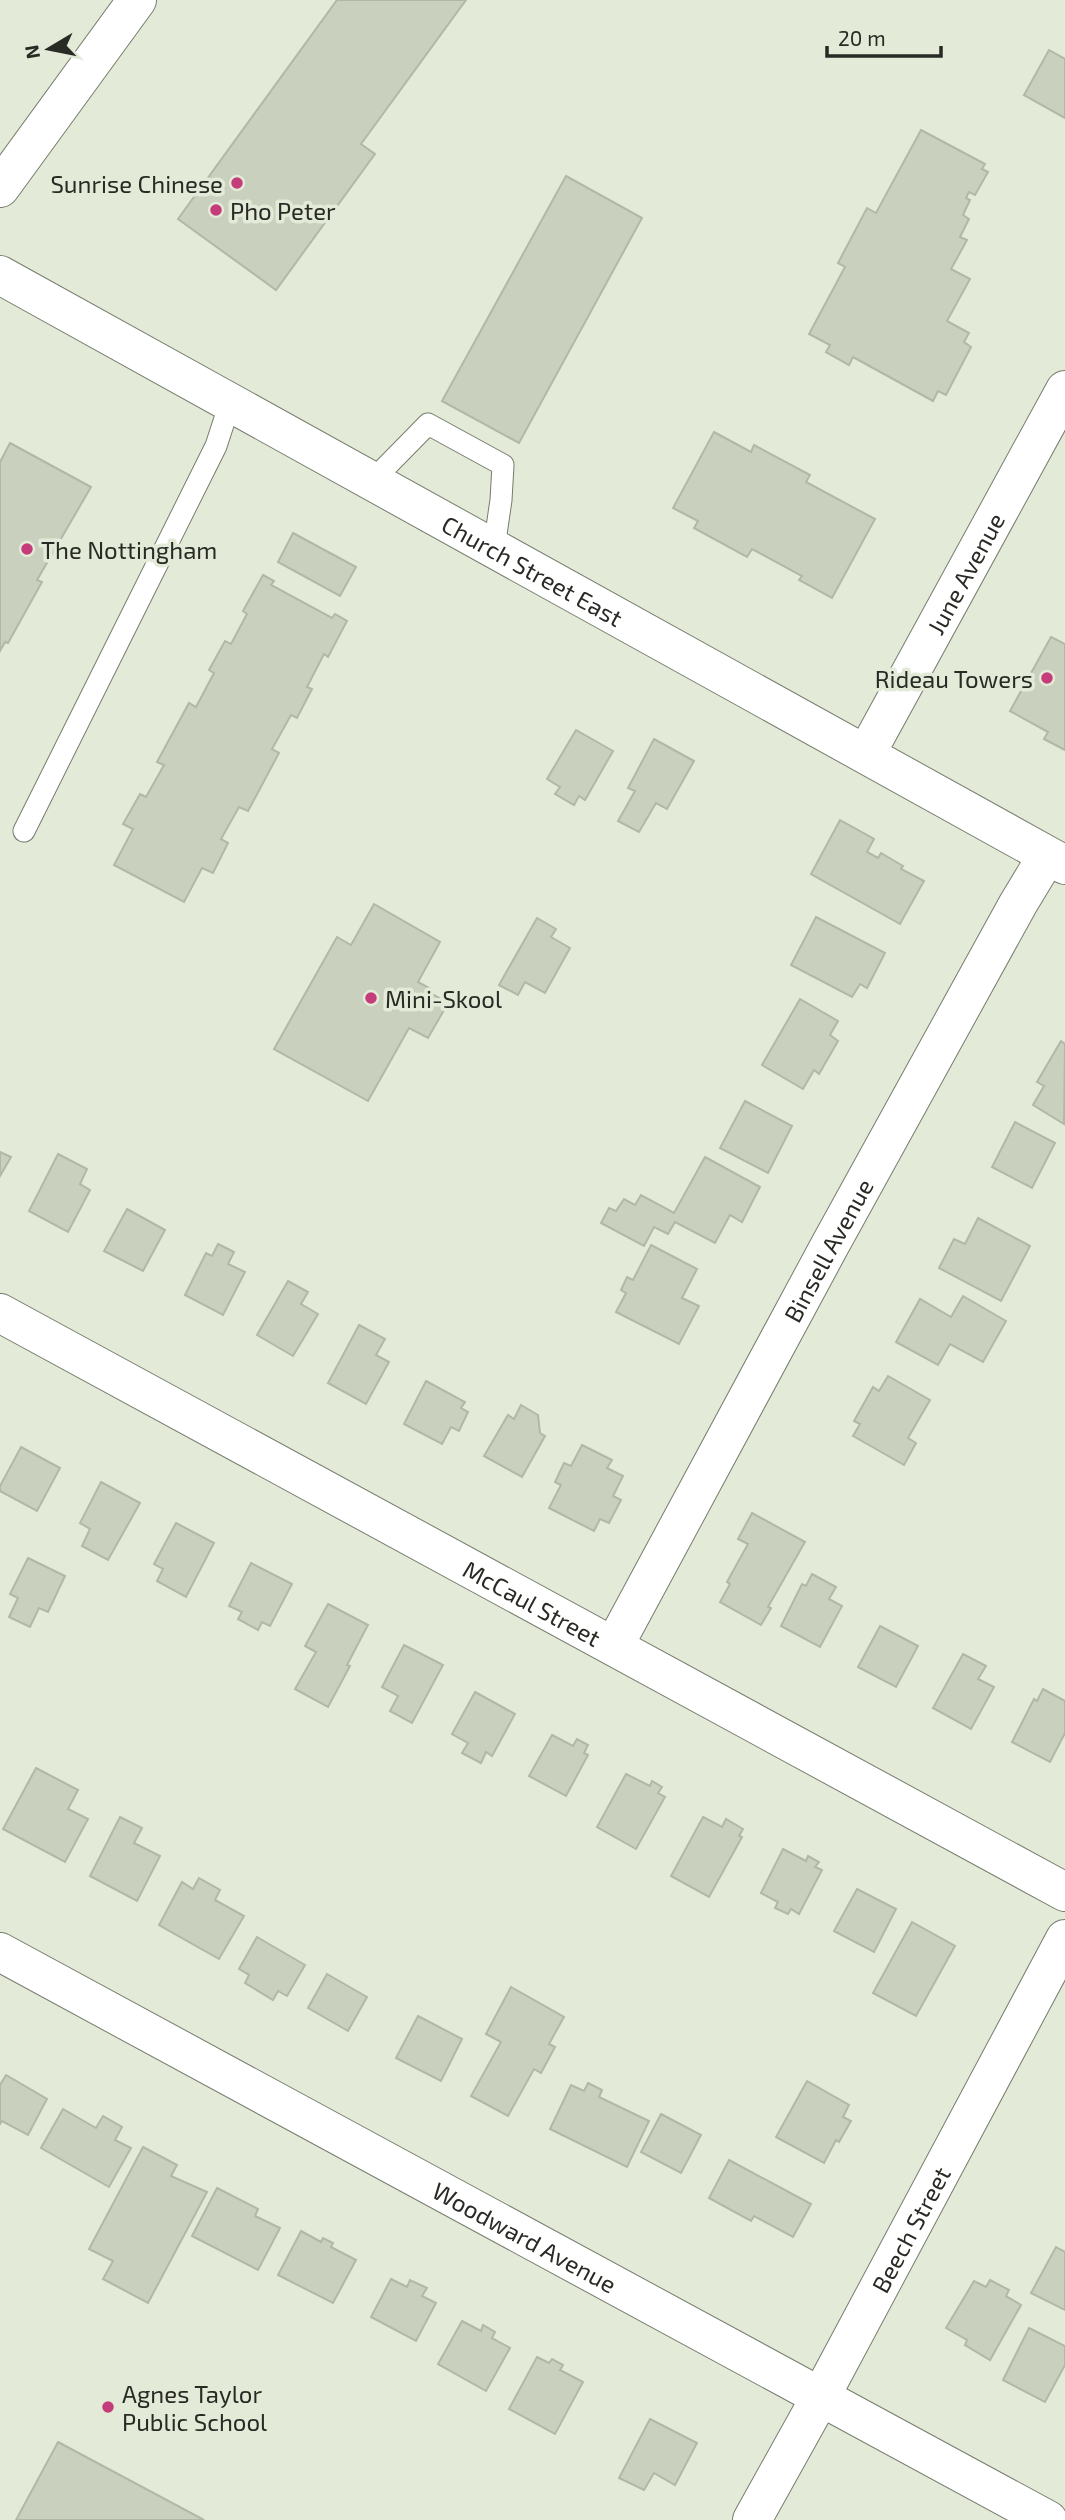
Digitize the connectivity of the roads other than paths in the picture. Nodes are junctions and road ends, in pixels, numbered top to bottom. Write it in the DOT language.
graph roads {
  1 [pos="137,0"];
  2 [pos="0,188"];
  3 [pos="0,275"];
  4 [pos="1065,390"];
  5 [pos="230,403"];
  6 [pos="372,481"];
  7 [pos="494,548"];
  8 [pos="866,754"];
  9 [pos="24,831"];
  10 [pos="1056,861"];
  11 [pos="0,1313"];
  12 [pos="614,1646"];
  13 [pos="1065,1892"];
  14 [pos="1065,1939"];
  15 [pos="0,1952"];
  16 [pos="821,2396"];
  17 [pos="752,2520"];
  18 [pos="1048,2520"];
  1 -- 2 [label="street"];
  3 -- 5 [label="street, Church Street East"];
  4 -- 8 [label="street, June Avenue"];
  5 -- 6 [label="street, Church Street East"];
  5 -- 9 [label="lane"];
  6 -- 7 [label="street, Church Street East"];
  6 -- 7 [label="lane"];
  7 -- 8 [label="street, Church Street East"];
  8 -- 10 [label="street, Church Street East"];
  10 -- 12 [label="street, Binsell Avenue"];
  11 -- 12 [label="street, McCaul Street"];
  12 -- 13 [label="street, McCaul Street"];
  14 -- 16 [label="street, Beech Street"];
  15 -- 16 [label="street, Woodward Avenue"];
  16 -- 17 [label="street, Beech Street"];
  16 -- 18 [label="street, Woodward Avenue"];
}
